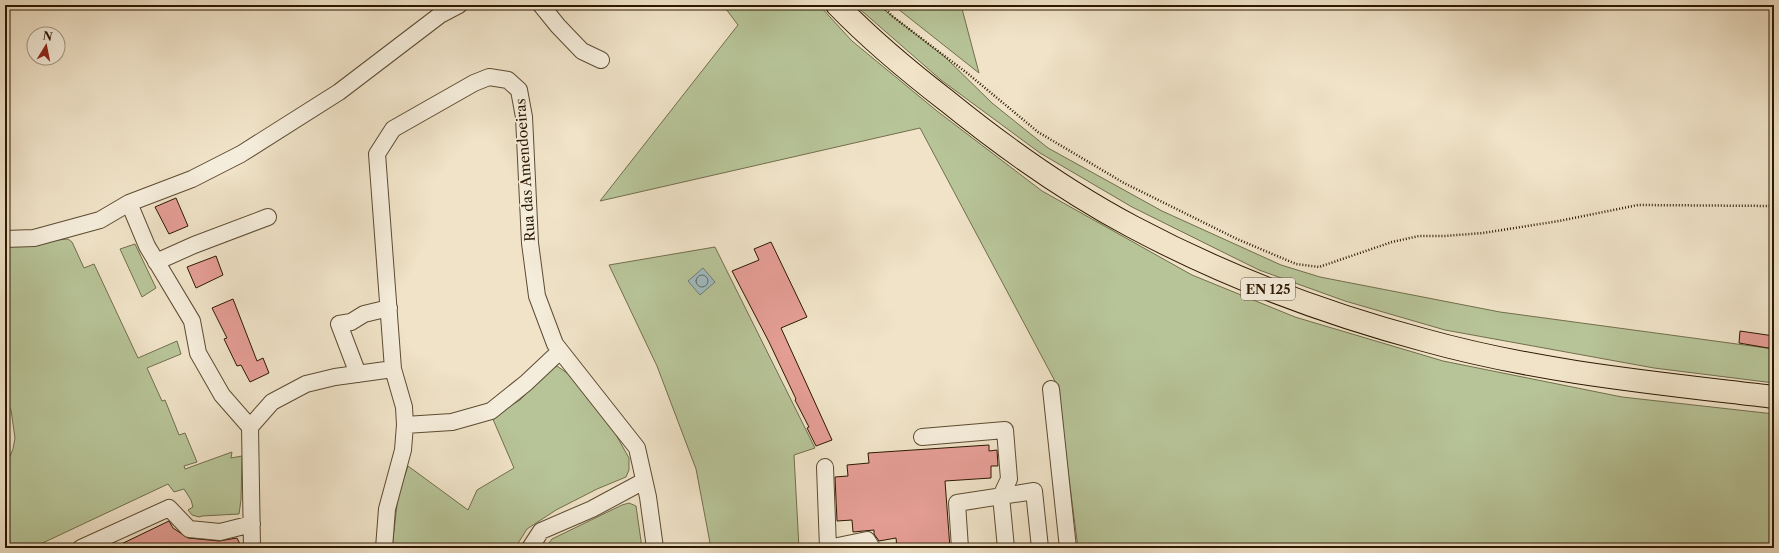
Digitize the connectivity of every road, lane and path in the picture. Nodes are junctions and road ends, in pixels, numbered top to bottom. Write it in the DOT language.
graph roads {
  1 [pos="459,5"];
  2 [pos="541,5"];
  3 [pos="837,5"];
  4 [pos="882,5"];
  5 [pos="601,60"];
  6 [pos="129,203"];
  7 [pos="1774,206"];
  8 [pos="268,217"];
  9 [pos="5,239"];
  10 [pos="156,262"];
  11 [pos="389,308"];
  12 [pos="560,351"];
  13 [pos="393,369"];
  14 [pos="358,374"];
  15 [pos="1051,389"];
  16 [pos="1774,397"];
  17 [pos="405,425"];
  18 [pos="250,427"];
  19 [pos="922,437"];
  20 [pos="825,467"];
  21 [pos="644,481"];
  22 [pos="1001,496"];
  23 [pos="252,524"];
  24 [pos="81,548"];
  25 [pos="252,548"];
  26 [pos="384,548"];
  27 [pos="530,548"];
  28 [pos="655,548"];
  29 [pos="828,548"];
  30 [pos="872,548"];
  31 [pos="960,548"];
  32 [pos="1006,548"];
  33 [pos="1040,548"];
  34 [pos="1068,548"];
  1 -- 6 [label="street"];
  2 -- 5 [label="street"];
  3 -- 16 [label="main road, EN 125"];
  4 -- 7 [label="path"];
  6 -- 9 [label="street"];
  6 -- 10 [label="street"];
  8 -- 10 [label="street"];
  10 -- 18 [label="street"];
  11 -- 12 [label="street, Rua das Amendoeiras"];
  11 -- 13 [label="street, Rua das Amendoeiras"];
  11 -- 14 [label="street"];
  12 -- 17 [label="street"];
  12 -- 21 [label="street, Rua das Amendoeiras"];
  13 -- 14 [label="street"];
  13 -- 17 [label="street, Rua das Amendoeiras"];
  14 -- 18 [label="street"];
  15 -- 34 [label="street"];
  17 -- 26 [label="street, Rua das Amendoeiras"];
  18 -- 23 [label="street"];
  19 -- 22 [label="street"];
  20 -- 29 [label="street"];
  21 -- 27 [label="street"];
  21 -- 28 [label="street, Rua das Amendoeiras"];
  22 -- 31 [label="street"];
  22 -- 32 [label="street"];
  22 -- 33 [label="street"];
  23 -- 24 [label="street"];
  23 -- 25 [label="street"];
  29 -- 30 [label="street"];
}
